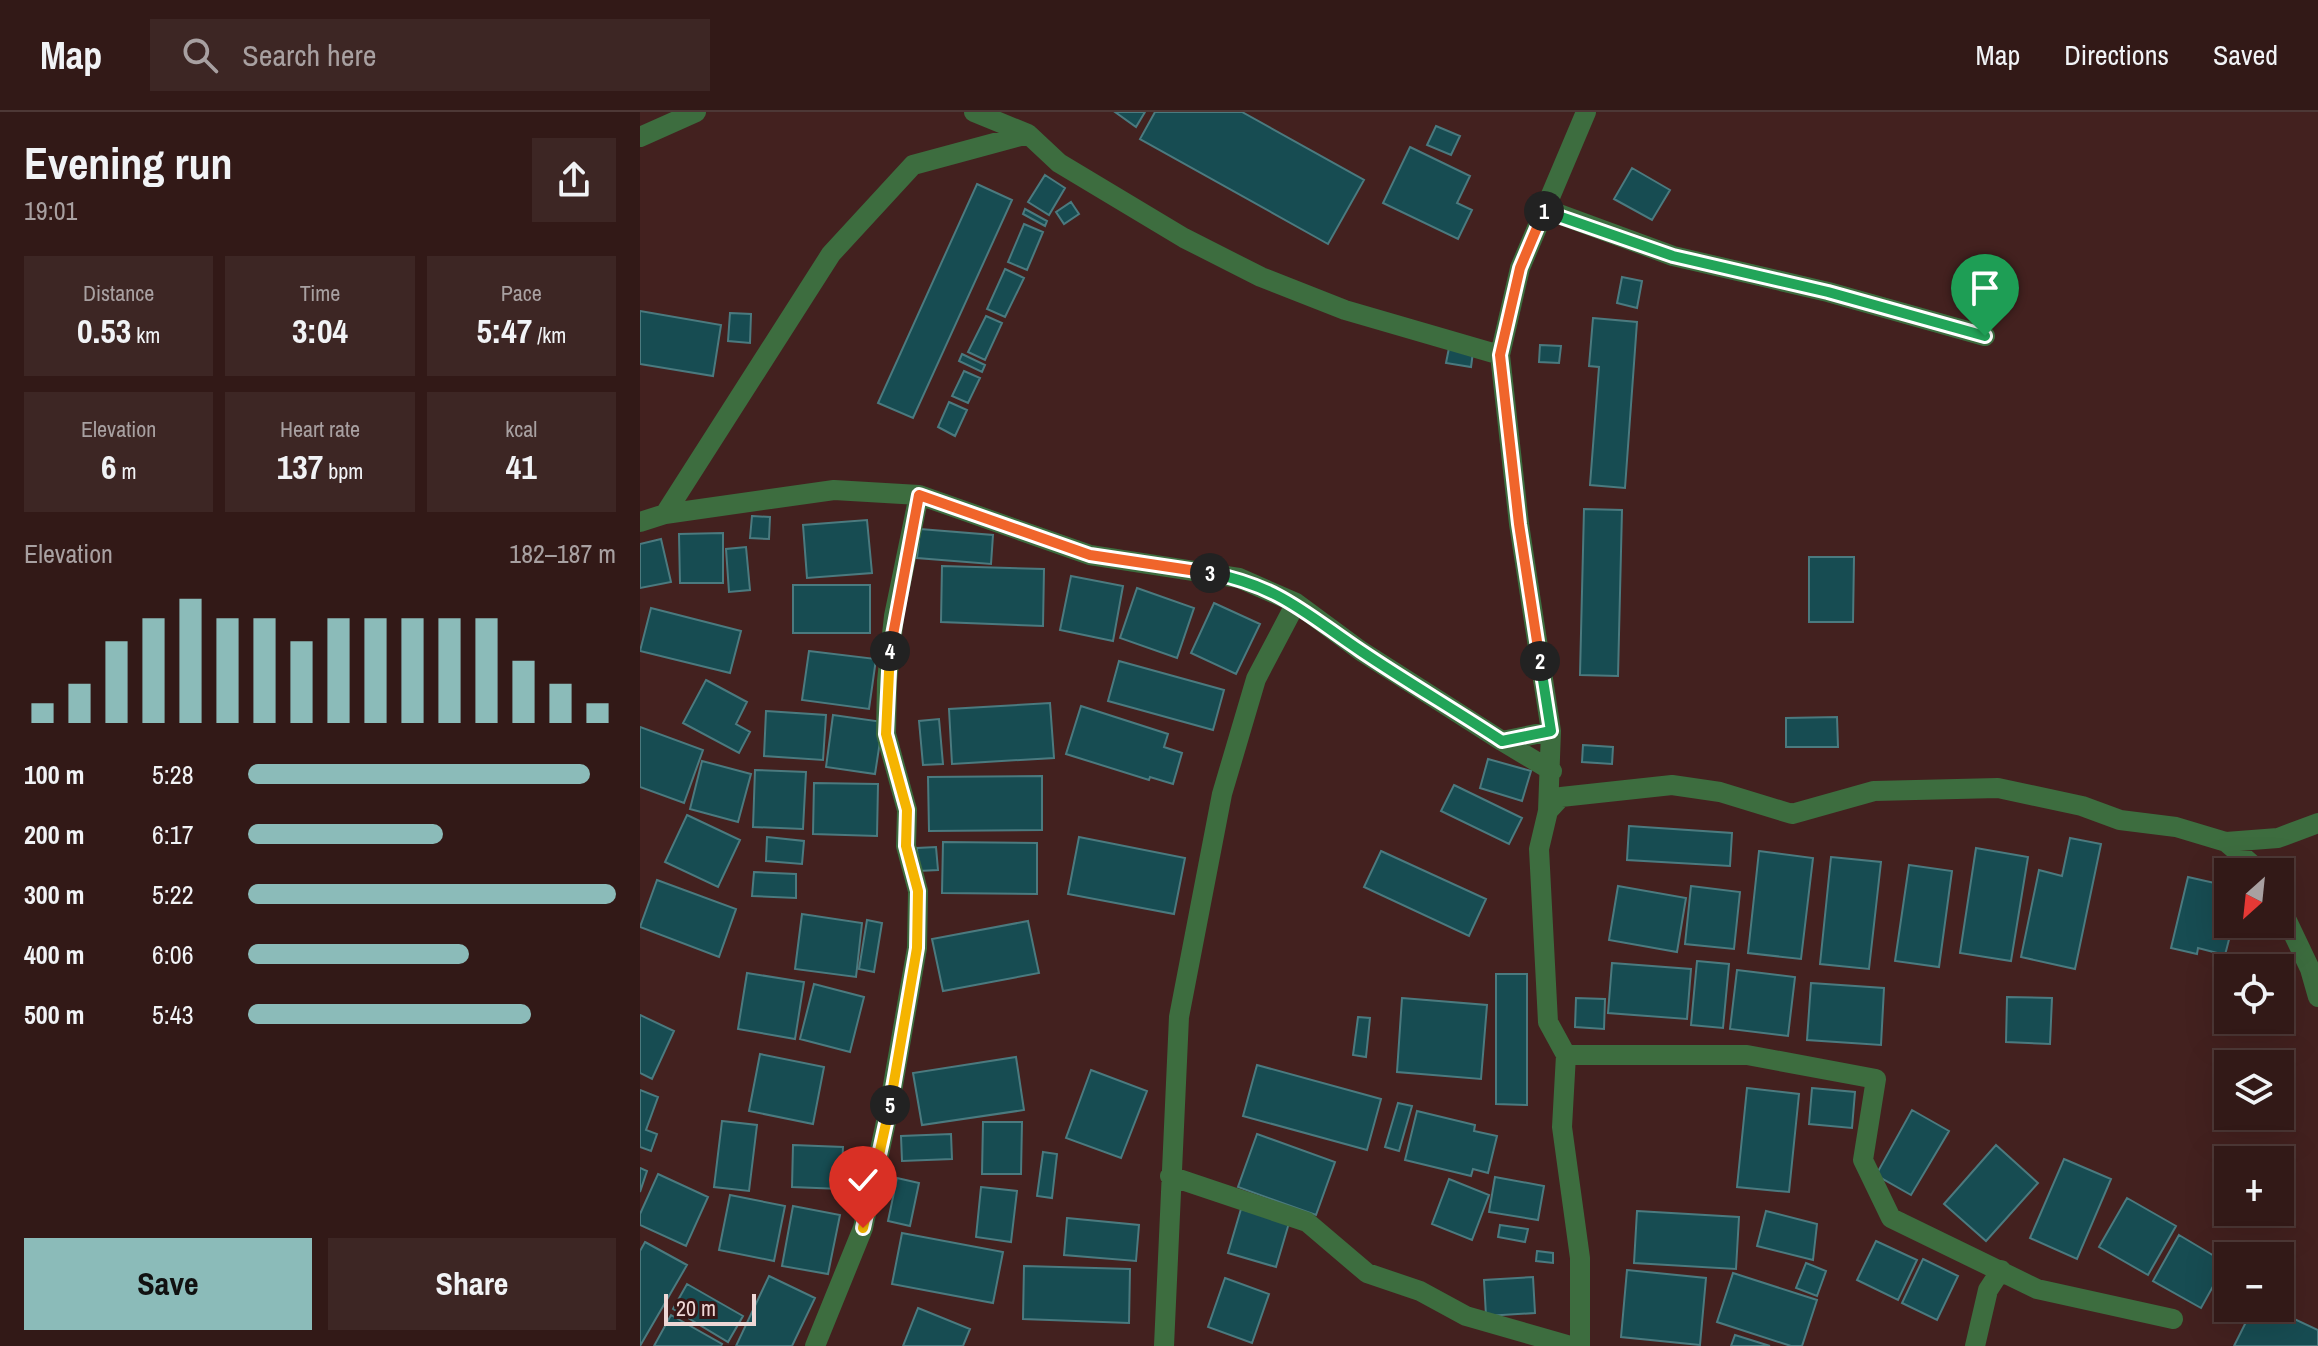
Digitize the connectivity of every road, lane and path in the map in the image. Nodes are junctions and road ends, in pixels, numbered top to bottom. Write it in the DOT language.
graph roads {
  1 [pos="696,112"];
  2 [pos="974,112"];
  3 [pos="1586,112"];
  4 [pos="1028,134"];
  5 [pos="640,137"];
  6 [pos="1545,209"];
  7 [pos="1985,336"];
  8 [pos="1500,355"];
  9 [pos="919,495"];
  10 [pos="665,514"];
  11 [pos="640,522"];
  12 [pos="1296,603"];
  13 [pos="1551,731"];
  14 [pos="1502,741"];
  15 [pos="1552,771"];
  16 [pos="1548,811"];
  17 [pos="2318,823"];
  18 [pos="2226,842"];
  19 [pos="2245,858"];
  20 [pos="2294,935"];
  21 [pos="2318,997"];
  22 [pos="1566,1055"];
  23 [pos="1170,1176"];
  24 [pos="2001,1270"];
  25 [pos="2173,1319"];
  26 [pos="815,1346"];
  27 [pos="1164,1346"];
  28 [pos="1571,1346"];
  29 [pos="1580,1346"];
  30 [pos="1975,1346"];
  1 -- 5 [label="street"];
  2 -- 4 [label="street"];
  3 -- 6 [label="street"];
  4 -- 8 [label="street"];
  4 -- 10 [label="street"];
  6 -- 7 [label="street"];
  6 -- 8 [label="street"];
  8 -- 13 [label="street"];
  9 -- 10 [label="street"];
  9 -- 12 [label="street"];
  9 -- 26 [label="street"];
  10 -- 11 [label="street"];
  12 -- 14 [label="street"];
  12 -- 23 [label="street"];
  13 -- 14 [label="street"];
  13 -- 15 [label="street"];
  14 -- 15 [label="street"];
  15 -- 16 [label="street"];
  16 -- 18 [label="street"];
  16 -- 22 [label="street"];
  17 -- 18 [label="street"];
  18 -- 19 [label="street"];
  20 -- 21 [label="street"];
  22 -- 24 [label="street"];
  22 -- 29 [label="street"];
  23 -- 27 [label="street"];
  23 -- 28 [label="street"];
  24 -- 25 [label="street"];
  24 -- 30 [label="street"];
}
